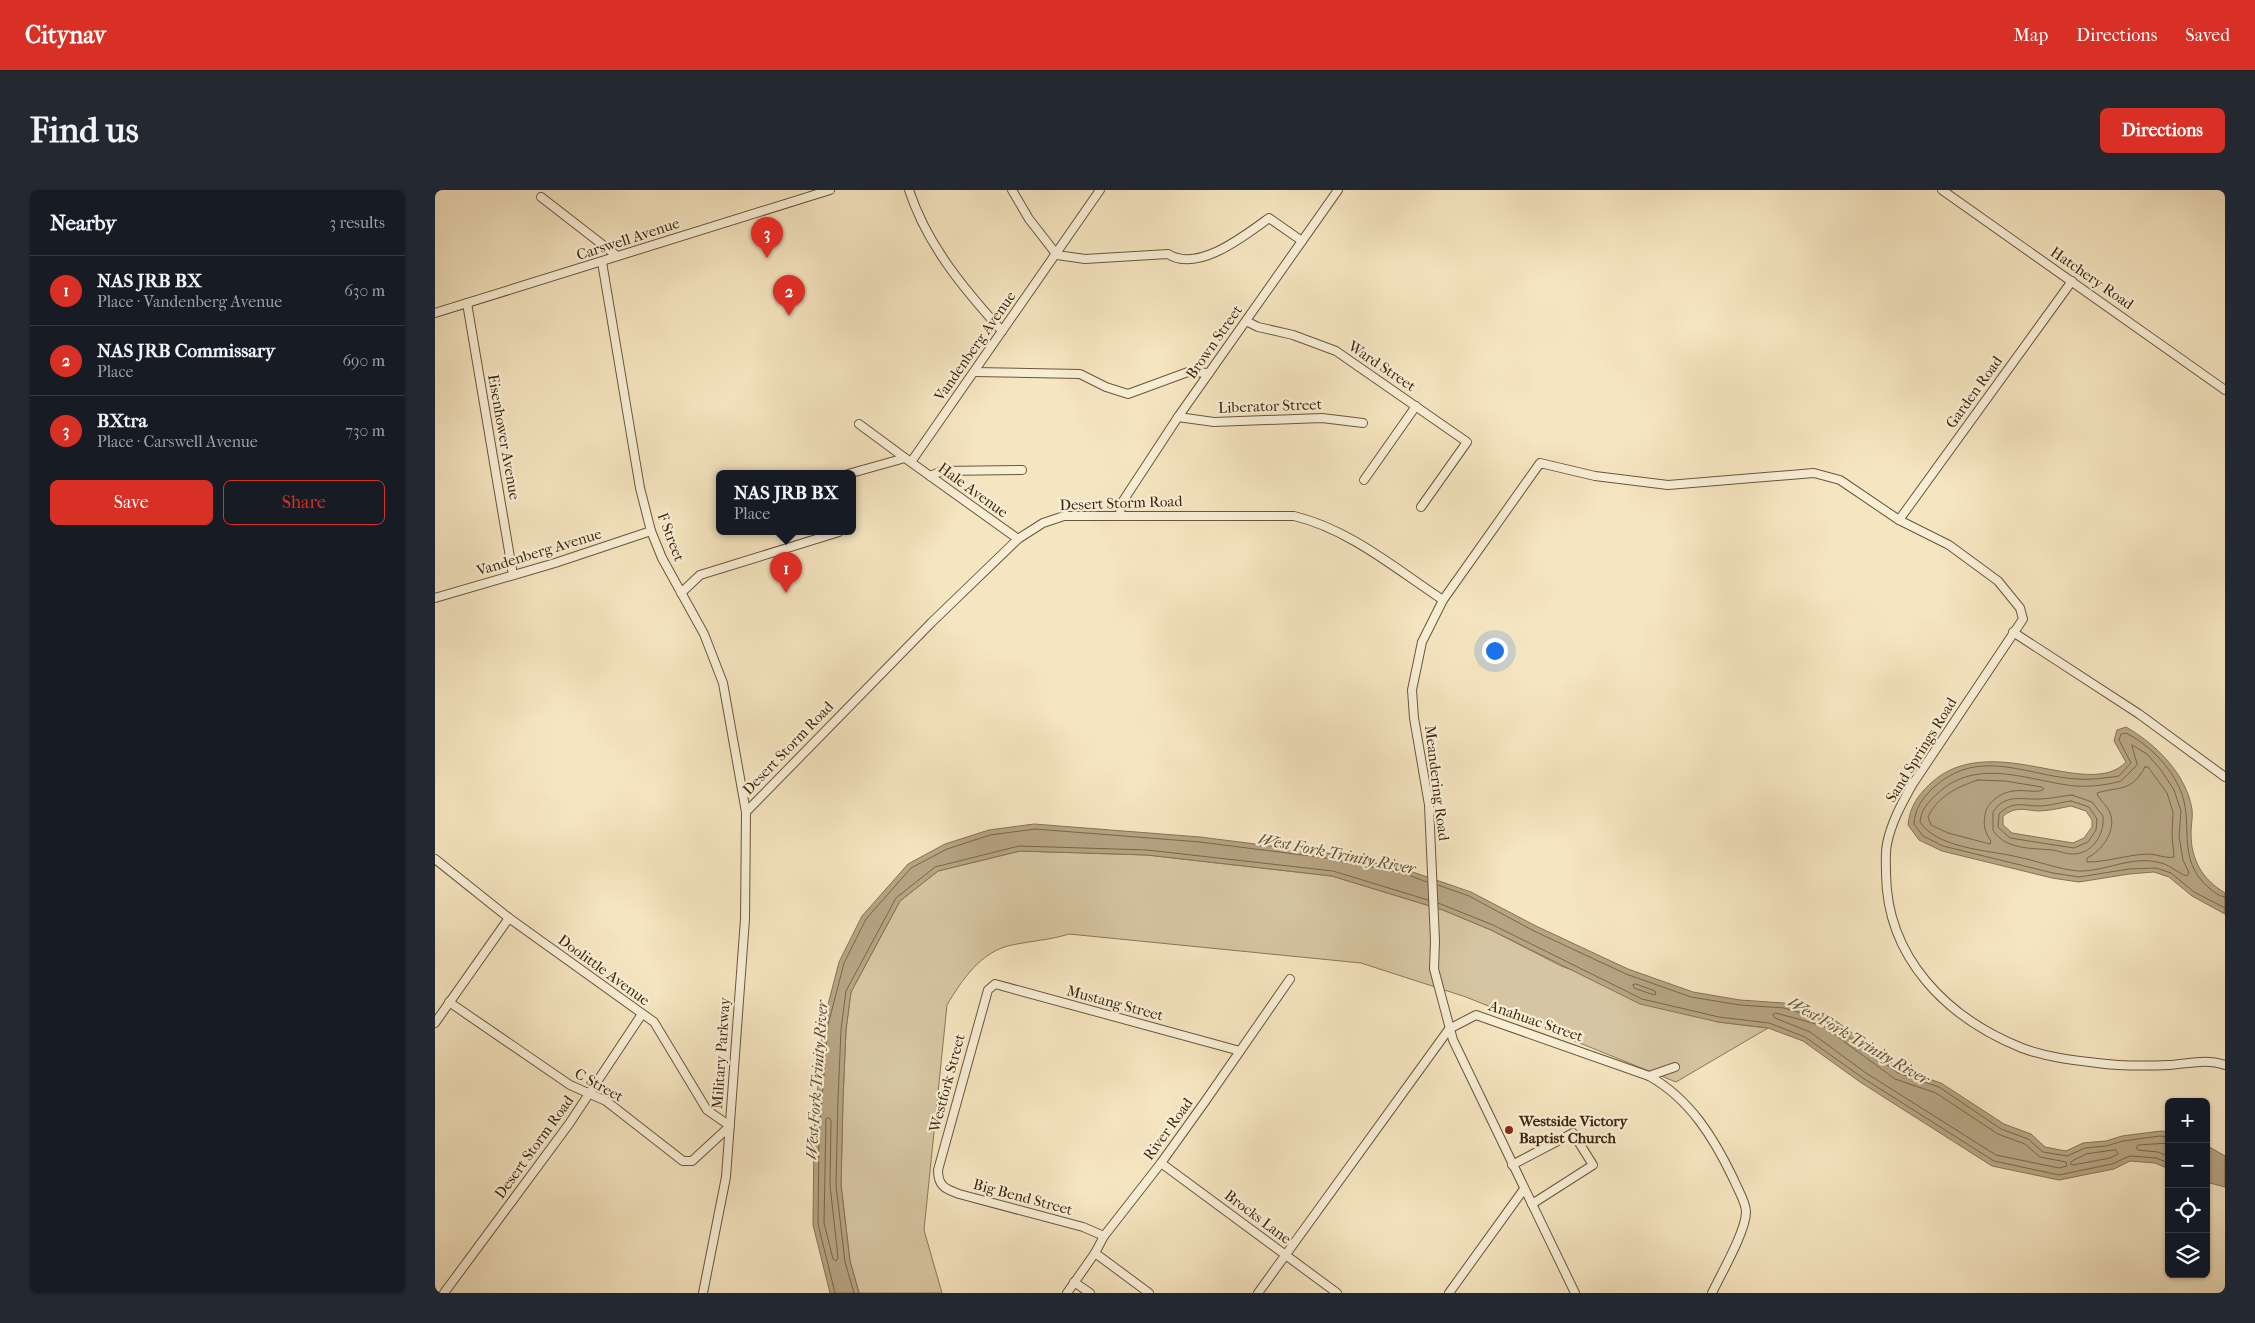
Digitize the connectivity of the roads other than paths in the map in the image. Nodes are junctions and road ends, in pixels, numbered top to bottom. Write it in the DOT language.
graph roads {
  1 [pos="829,190"];
  2 [pos="909,190"];
  3 [pos="1012,190"];
  4 [pos="1100,190"];
  5 [pos="1338,190"];
  6 [pos="1942,190"];
  7 [pos="541,197"];
  8 [pos="1302,241"];
  9 [pos="1057,255"];
  10 [pos="617,256"];
  11 [pos="602,262"];
  12 [pos="2072,281"];
  13 [pos="467,303"];
  14 [pos="435,313"];
  15 [pos="1246,321"];
  16 [pos="1001,331"];
  17 [pos="974,372"];
  18 [pos="1209,373"];
  19 [pos="2225,390"];
  20 [pos="1416,406"];
  21 [pos="1178,417"];
  22 [pos="1363,423"];
  23 [pos="859,424"];
  24 [pos="908,460"];
  25 [pos="1540,463"];
  26 [pos="1022,470"];
  27 [pos="856,472"];
  28 [pos="930,476"];
  29 [pos="1364,480"];
  30 [pos="1421,507"];
  31 [pos="1120,515"];
  32 [pos="1899,520"];
  33 [pos="651,531"];
  34 [pos="829,535"];
  35 [pos="1018,539"];
  36 [pos="513,574"];
  37 [pos="681,592"];
  38 [pos="435,598"];
  39 [pos="1443,600"];
  40 [pos="2013,632"];
  41 [pos="2225,777"];
  42 [pos="746,812"];
  43 [pos="435,859"];
  44 [pos="509,918"];
  45 [pos="1289,979"];
  46 [pos="987,992"];
  47 [pos="449,1002"];
  48 [pos="642,1014"];
  49 [pos="435,1023"];
  50 [pos="1449,1029"];
  51 [pos="1240,1051"];
  52 [pos="2225,1065"];
  53 [pos="1675,1067"];
  54 [pos="1649,1076"];
  55 [pos="589,1095"];
  56 [pos="730,1126"];
  57 [pos="1161,1163"];
  58 [pos="1512,1166"];
  59 [pos="938,1181"];
  60 [pos="1524,1189"];
  61 [pos="1532,1204"];
  62 [pos="1104,1236"];
  63 [pos="1095,1253"];
  64 [pos="1286,1255"];
  65 [pos="1074,1282"];
  66 [pos="444,1293"];
  67 [pos="703,1293"];
  68 [pos="1067,1293"];
  69 [pos="1090,1293"];
  70 [pos="1149,1293"];
  71 [pos="1258,1293"];
  72 [pos="1337,1293"];
  73 [pos="1449,1293"];
  74 [pos="1575,1293"];
  75 [pos="1712,1293"];
  1 -- 10 [label="street, Carswell Avenue"];
  2 -- 16 [label="street"];
  3 -- 9 [label="street"];
  4 -- 9 [label="street, Vandenberg Avenue"];
  5 -- 8 [label="street, Brown Street"];
  6 -- 12 [label="street, Hatchery Road"];
  7 -- 10 [label="street"];
  8 -- 9 [label="street"];
  8 -- 15 [label="street, Brown Street"];
  9 -- 16 [label="street, Vandenberg Avenue"];
  10 -- 11 [label="street, Carswell Avenue"];
  11 -- 13 [label="street, Carswell Avenue"];
  11 -- 33 [label="street, F Street"];
  12 -- 19 [label="street, Hatchery Road"];
  12 -- 32 [label="street, Garden Road"];
  13 -- 14 [label="street, Carswell Avenue"];
  13 -- 36 [label="street, Eisenhower Avenue"];
  15 -- 18 [label="street, Brown Street"];
  15 -- 20 [label="street, Ward Street"];
  16 -- 17 [label="street, Vandenberg Avenue"];
  17 -- 18 [label="street"];
  17 -- 24 [label="street, Vandenberg Avenue"];
  18 -- 21 [label="street, Brown Street"];
  20 -- 29 [label="street, Ward Street"];
  20 -- 30 [label="street"];
  21 -- 22 [label="street, Liberator Street"];
  21 -- 31 [label="street, Brown Street"];
  23 -- 24 [label="street, Hale Avenue"];
  24 -- 27 [label="street"];
  24 -- 28 [label="street, Hale Avenue"];
  25 -- 32 [label="street, Sand Springs Road"];
  25 -- 39 [label="street, Meandering Road"];
  26 -- 28 [label="street"];
  28 -- 35 [label="street, Hale Avenue"];
  31 -- 35 [label="street, Desert Storm Road"];
  31 -- 39 [label="street, Desert Storm Road"];
  32 -- 40 [label="street, Sand Springs Road"];
  33 -- 36 [label="street, Vandenberg Avenue"];
  33 -- 37 [label="street, F Street"];
  34 -- 37 [label="street"];
  35 -- 42 [label="street, Desert Storm Road"];
  36 -- 38 [label="street, Vandenberg Avenue"];
  37 -- 42 [label="street, F Street"];
  39 -- 50 [label="street, Meandering Road"];
  40 -- 41 [label="street"];
  40 -- 52 [label="street, Sand Springs Road"];
  42 -- 56 [label="street, Military Parkway"];
  43 -- 44 [label="street, Doolittle Avenue"];
  44 -- 47 [label="street"];
  44 -- 48 [label="street, Doolittle Avenue"];
  45 -- 51 [label="street, River Road"];
  46 -- 51 [label="street, Mustang Street"];
  46 -- 59 [label="street, Westfork Street"];
  47 -- 49 [label="street"];
  47 -- 55 [label="street, C Street"];
  48 -- 55 [label="street, Desert Storm Road"];
  48 -- 56 [label="street, Doolittle Avenue"];
  50 -- 54 [label="street, Anahuac Street"];
  50 -- 58 [label="street, Meandering Road"];
  50 -- 64 [label="street, Anahuac Street"];
  51 -- 57 [label="street, River Road"];
  53 -- 54 [label="street"];
  54 -- 75 [label="street, Anahuac Street"];
  55 -- 56 [label="street, C Street"];
  55 -- 66 [label="street, Desert Storm Road"];
  56 -- 67 [label="street, Military Parkway"];
  57 -- 62 [label="street, River Road"];
  57 -- 64 [label="street, Brocks Lane"];
  58 -- 60 [label="street, Meandering Road"];
  58 -- 61 [label="street"];
  59 -- 62 [label="street, Big Bend Street"];
  60 -- 61 [label="street, Meandering Road"];
  60 -- 73 [label="street"];
  61 -- 74 [label="street, Meandering Road"];
  62 -- 63 [label="street, River Road"];
  63 -- 65 [label="street, River Road"];
  63 -- 70 [label="street"];
  64 -- 71 [label="street, Anahuac Street"];
  64 -- 72 [label="street, Brocks Lane"];
  65 -- 68 [label="street, River Road"];
  65 -- 69 [label="street"];
}
